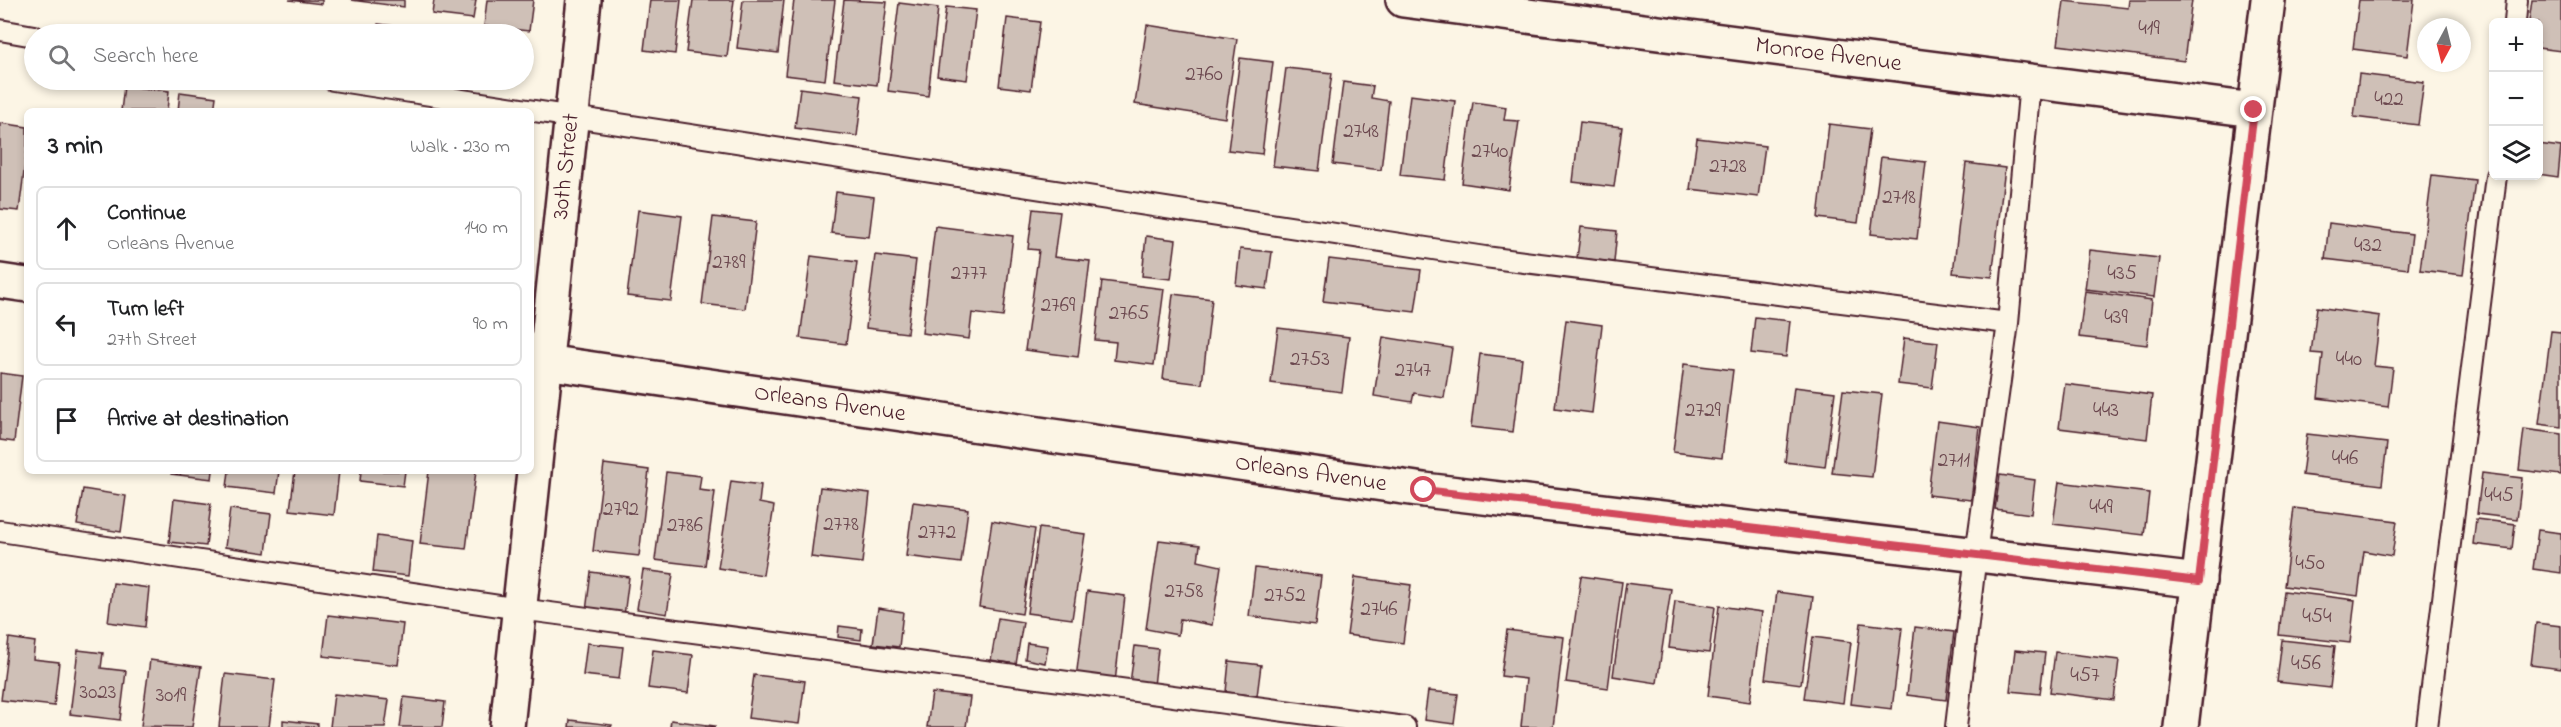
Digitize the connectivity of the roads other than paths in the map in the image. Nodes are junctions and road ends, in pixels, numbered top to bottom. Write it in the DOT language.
graph roads {
  1 [pos="584,0"];
  2 [pos="1402,0"];
  3 [pos="2268,0"];
  4 [pos="2517,0"];
  5 [pos="2515,18"];
  6 [pos="0,30"];
  7 [pos="24,34"];
  8 [pos="2030,82"];
  9 [pos="401,90"];
  10 [pos="524,108"];
  11 [pos="534,109"];
  12 [pos="2254,110"];
  13 [pos="572,115"];
  14 [pos="2495,180"];
  15 [pos="0,281"];
  16 [pos="24,285"];
  17 [pos="2008,323"];
  18 [pos="538,362"];
  19 [pos="534,417"];
  20 [pos="530,474"];
  21 [pos="0,531"];
  22 [pos="1976,554"];
  23 [pos="2199,581"];
  24 [pos="520,609"];
  25 [pos="507,727"];
  26 [pos="1405,727"];
  27 [pos="1956,727"];
  28 [pos="2181,727"];
  29 [pos="2427,727"];
  1 -- 13 [label="street, 30th Street"];
  2 -- 8 [label="street, Monroe Avenue"];
  3 -- 12 [label="street"];
  4 -- 5 [label="lane"];
  6 -- 7 [label="lane"];
  8 -- 12 [label="street, Monroe Avenue"];
  8 -- 17 [label="lane"];
  9 -- 10 [label="lane"];
  11 -- 13 [label="lane"];
  12 -- 23 [label="street"];
  13 -- 17 [label="lane"];
  13 -- 18 [label="street, 30th Street"];
  14 -- 29 [label="lane"];
  15 -- 16 [label="street"];
  17 -- 22 [label="lane"];
  18 -- 19 [label="street, 30th Street"];
  18 -- 22 [label="street, Orleans Avenue"];
  20 -- 24 [label="street, 30th Street"];
  21 -- 24 [label="lane"];
  22 -- 23 [label="street, Orleans Avenue"];
  22 -- 27 [label="lane"];
  23 -- 28 [label="street"];
  24 -- 25 [label="street, 30th Street"];
  24 -- 26 [label="lane"];
}
